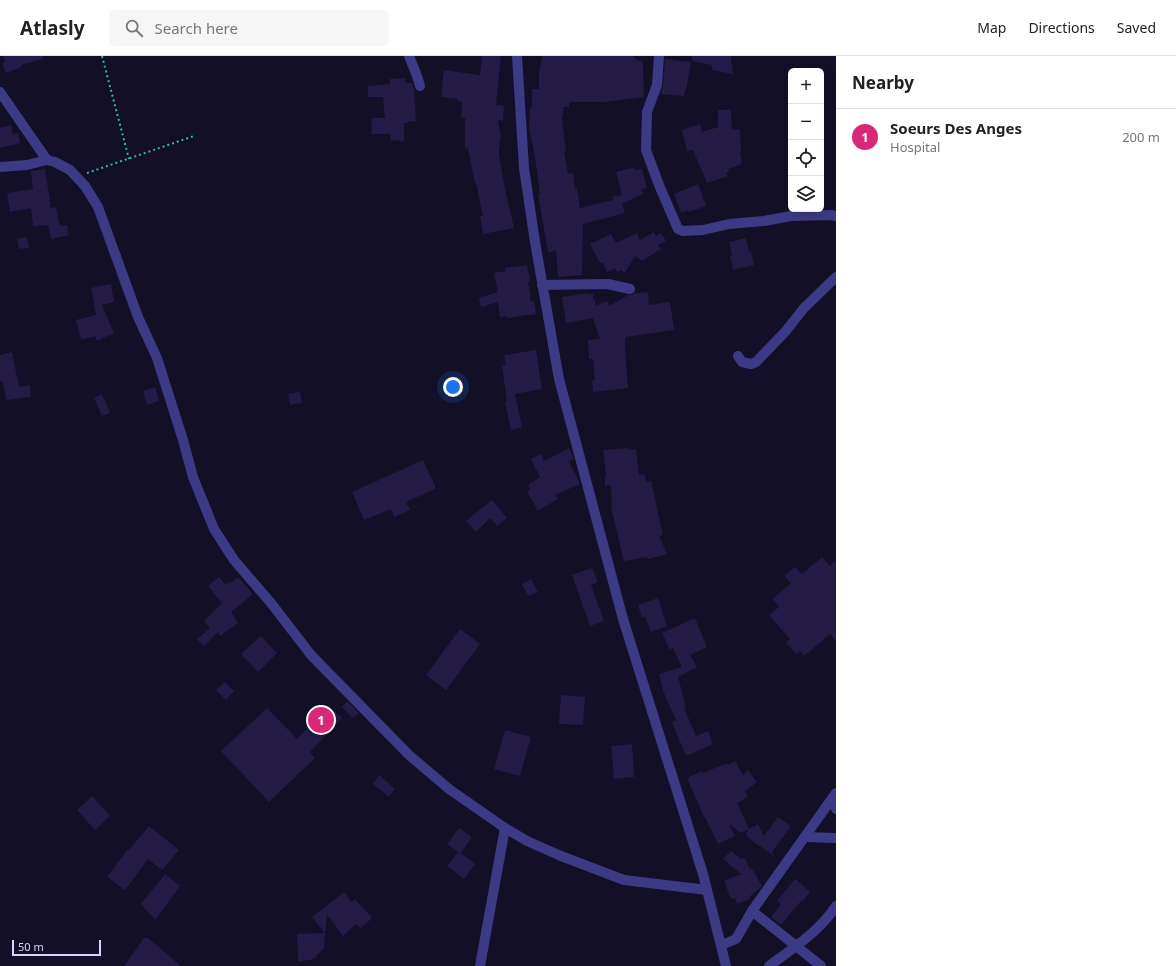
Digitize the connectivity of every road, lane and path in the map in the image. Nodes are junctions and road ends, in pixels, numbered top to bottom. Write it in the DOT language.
graph roads {
  1 [pos="102,56"];
  2 [pos="409,56"];
  3 [pos="517,56"];
  4 [pos="659,56"];
  5 [pos="420,86"];
  6 [pos="0,92"];
  7 [pos="194,136"];
  8 [pos="129,159"];
  9 [pos="47,160"];
  10 [pos="0,167"];
  11 [pos="77,176"];
  12 [pos="836,216"];
  13 [pos="836,277"];
  14 [pos="542,285"];
  15 [pos="630,289"];
  16 [pos="738,356"];
  17 [pos="834,795"];
  18 [pos="836,809"];
  19 [pos="505,828"];
  20 [pos="805,837"];
  21 [pos="836,838"];
  22 [pos="707,890"];
  23 [pos="836,906"];
  24 [pos="752,911"];
  25 [pos="722,945"];
  26 [pos="797,946"];
  27 [pos="480,966"];
  28 [pos="726,966"];
  29 [pos="769,966"];
  30 [pos="821,966"];
  1 -- 8 [label="path"];
  2 -- 5 [label="street"];
  3 -- 14 [label="street"];
  4 -- 12 [label="street"];
  6 -- 9 [label="street"];
  7 -- 8 [label="path"];
  8 -- 11 [label="path"];
  9 -- 10 [label="street"];
  9 -- 11 [label="street"];
  11 -- 19 [label="street"];
  13 -- 16 [label="street"];
  14 -- 15 [label="street"];
  14 -- 22 [label="street"];
  17 -- 18 [label="street"];
  17 -- 20 [label="street"];
  19 -- 22 [label="street"];
  19 -- 27 [label="street"];
  20 -- 21 [label="street"];
  20 -- 24 [label="street"];
  22 -- 25 [label="street"];
  23 -- 26 [label="street"];
  24 -- 25 [label="street"];
  24 -- 26 [label="street"];
  25 -- 28 [label="street"];
  26 -- 29 [label="street"];
  26 -- 30 [label="street"];
}
